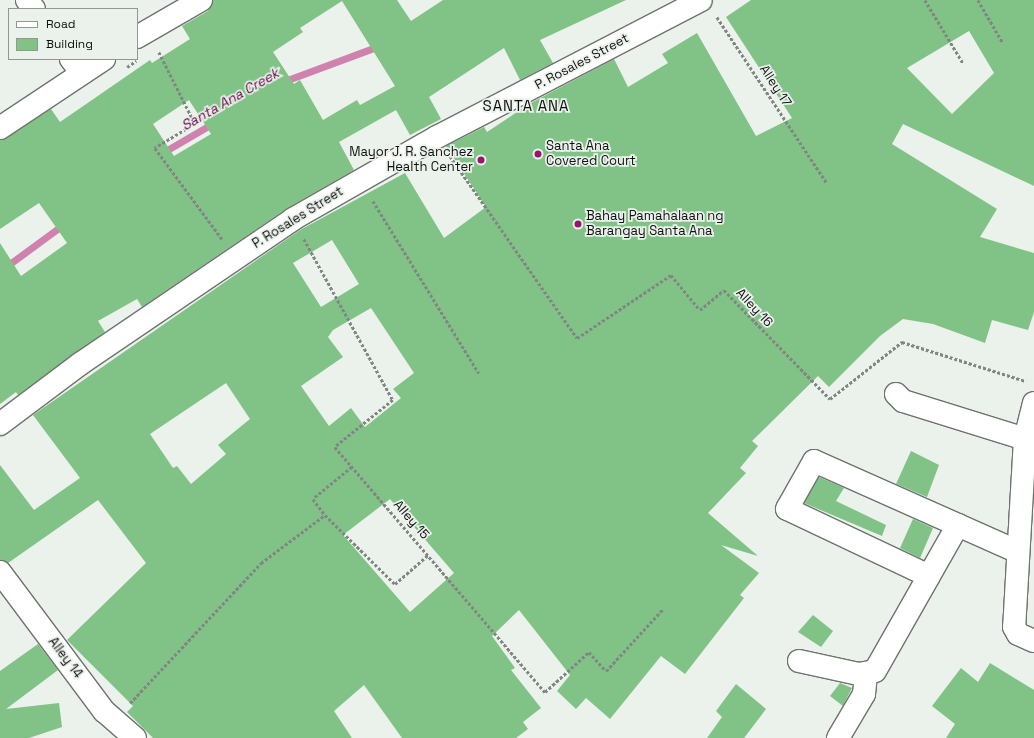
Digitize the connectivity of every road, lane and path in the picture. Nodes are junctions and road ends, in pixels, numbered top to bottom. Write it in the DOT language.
graph roads {
  1 [pos="27,0"];
  2 [pos="201,0"];
  3 [pos="925,0"];
  4 [pos="978,0"];
  5 [pos="708,7"];
  6 [pos="33,8"];
  7 [pos="142,34"];
  8 [pos="1003,43"];
  9 [pos="100,60"];
  10 [pos="963,63"];
  11 [pos="77,66"];
  12 [pos="0,128"];
  13 [pos="438,138"];
  14 [pos="360,180"];
  15 [pos="827,183"];
  16 [pos="293,219"];
  17 [pos="236,257"];
  18 [pos="479,374"];
  19 [pos="1034,383"];
  20 [pos="896,394"];
  21 [pos="1034,403"];
  22 [pos="0,424"];
  23 [pos="1024,439"];
  24 [pos="352,467"];
  25 [pos="1027,508"];
  26 [pos="325,515"];
  27 [pos="958,525"];
  28 [pos="1016,551"];
  29 [pos="428,555"];
  30 [pos="0,572"];
  31 [pos="929,576"];
  32 [pos="663,609"];
  33 [pos="1034,641"];
  34 [pos="799,661"];
  35 [pos="866,674"];
  36 [pos="114,720"];
  37 [pos="135,738"];
  38 [pos="838,738"];
  1 -- 6 [label="street"];
  2 -- 7 [label="street"];
  3 -- 10 [label="path"];
  4 -- 8 [label="path"];
  5 -- 13 [label="street, P. Rosales Street"];
  5 -- 15 [label="path, Alley 17"];
  7 -- 17 [label="path"];
  9 -- 11 [label="street"];
  11 -- 12 [label="street"];
  13 -- 14 [label="street, P. Rosales Street"];
  13 -- 19 [label="path, Alley 16"];
  14 -- 16 [label="street, P. Rosales Street"];
  14 -- 18 [label="path"];
  16 -- 17 [label="street, P. Rosales Street"];
  16 -- 24 [label="path, Alley 15"];
  17 -- 22 [label="street, P. Rosales Street"];
  20 -- 23 [label="street"];
  21 -- 23 [label="street"];
  23 -- 25 [label="street"];
  24 -- 26 [label="path"];
  24 -- 29 [label="path, Alley 15"];
  25 -- 28 [label="street"];
  26 -- 29 [label="path"];
  26 -- 36 [label="path"];
  27 -- 28 [label="street"];
  27 -- 31 [label="street"];
  27 -- 31 [label="street"];
  28 -- 33 [label="street"];
  29 -- 32 [label="path, Alley 15"];
  30 -- 36 [label="street, Alley 14"];
  31 -- 35 [label="street"];
  34 -- 35 [label="street"];
  35 -- 38 [label="street"];
  36 -- 37 [label="street, Alley 14"];
}
